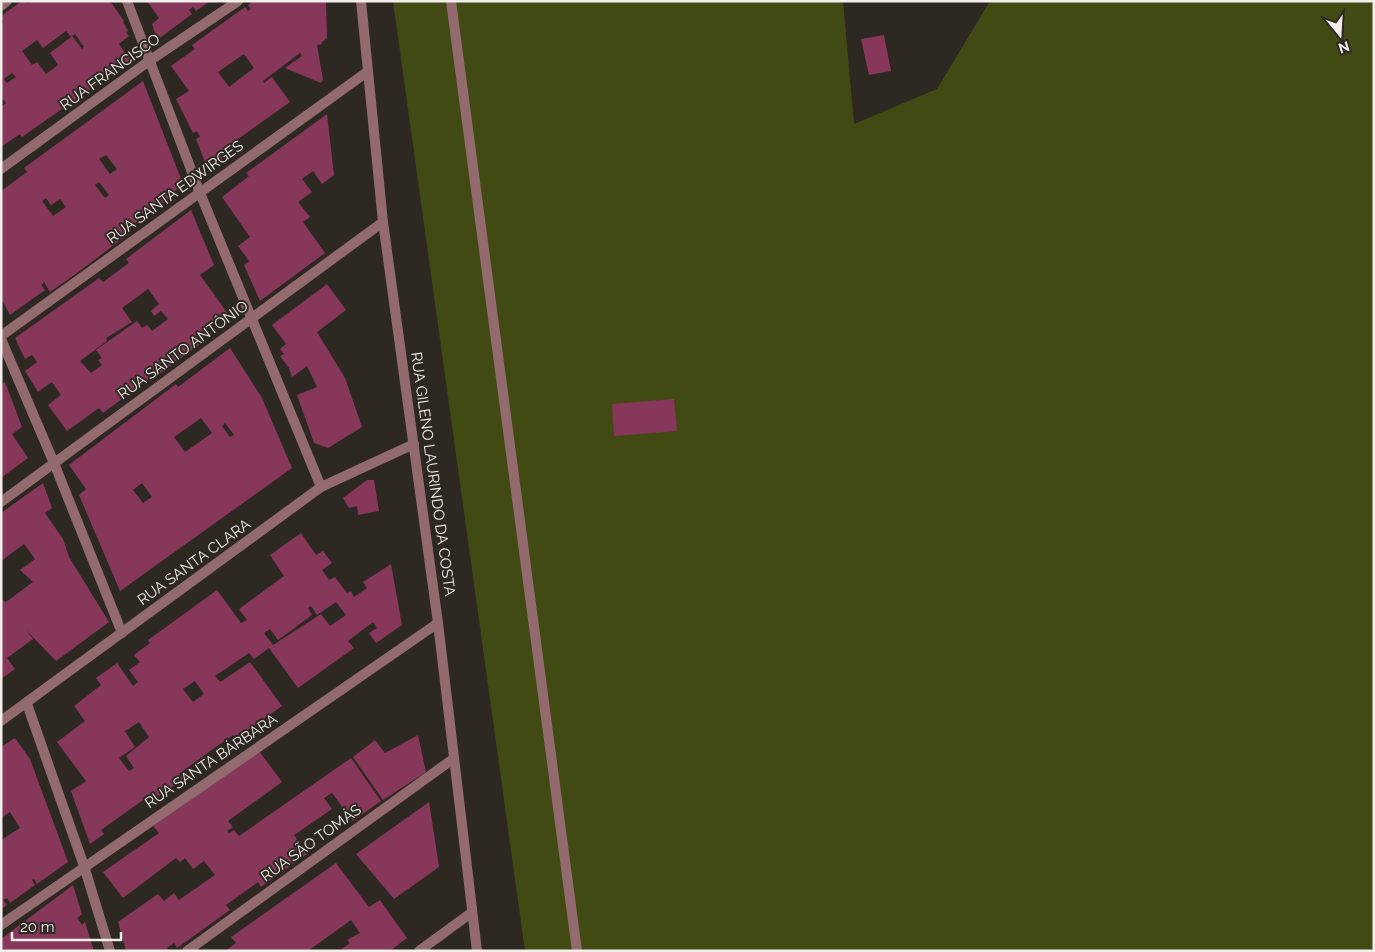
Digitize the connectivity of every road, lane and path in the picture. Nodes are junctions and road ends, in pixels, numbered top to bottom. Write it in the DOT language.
graph roads {
  1 [pos="7,1"];
  2 [pos="127,1"];
  3 [pos="238,1"];
  4 [pos="361,1"];
  5 [pos="451,1"];
  6 [pos="1,6"];
  7 [pos="149,61"];
  8 [pos="367,72"];
  9 [pos="1,169"];
  10 [pos="200,193"];
  11 [pos="383,222"];
  12 [pos="250,319"];
  13 [pos="1,338"];
  14 [pos="414,444"];
  15 [pos="54,463"];
  16 [pos="321,487"];
  17 [pos="1,502"];
  18 [pos="438,623"];
  19 [pos="122,633"];
  20 [pos="27,704"];
  21 [pos="1,722"];
  22 [pos="453,759"];
  23 [pos="84,866"];
  24 [pos="471,914"];
  25 [pos="1,925"];
  26 [pos="110,951"];
  27 [pos="187,951"];
  28 [pos="419,951"];
  29 [pos="477,951"];
  30 [pos="577,951"];
  1 -- 6 [label="street"];
  2 -- 7 [label="street"];
  3 -- 7 [label="street, RUA FRANCISCO"];
  4 -- 8 [label="street, RUA GILENO LAURINDO DA COSTA"];
  5 -- 30 [label="street"];
  7 -- 9 [label="street, RUA FRANCISCO"];
  7 -- 10 [label="street"];
  8 -- 10 [label="street, RUA SANTA EDWIRGES"];
  8 -- 11 [label="street, RUA GILENO LAURINDO DA COSTA"];
  10 -- 12 [label="street"];
  10 -- 13 [label="street, RUA SANTA EDWIRGES"];
  11 -- 12 [label="street, RUA SANTO ANTÔNIO"];
  11 -- 14 [label="street, RUA GILENO LAURINDO DA COSTA"];
  12 -- 15 [label="street, RUA SANTO ANTÔNIO"];
  12 -- 16 [label="street"];
  13 -- 15 [label="street"];
  14 -- 16 [label="street, RUA SANTA CLARA"];
  14 -- 18 [label="street, RUA GILENO LAURINDO DA COSTA"];
  15 -- 17 [label="street, RUA SANTO ANTÔNIO"];
  15 -- 19 [label="street"];
  16 -- 19 [label="street, RUA SANTA CLARA"];
  18 -- 22 [label="street, RUA GILENO LAURINDO DA COSTA"];
  18 -- 23 [label="street, RUA SANTA BÁRBARA"];
  19 -- 20 [label="street, RUA SANTA CLARA"];
  20 -- 21 [label="street, RUA SANTA CLARA"];
  20 -- 23 [label="street"];
  22 -- 24 [label="street, RUA GILENO LAURINDO DA COSTA"];
  22 -- 27 [label="street, RUA SÃO TOMÁS"];
  23 -- 25 [label="street, RUA SANTA BÁRBARA"];
  23 -- 26 [label="street"];
  24 -- 28 [label="street"];
  24 -- 29 [label="street, RUA GILENO LAURINDO DA COSTA"];
}
